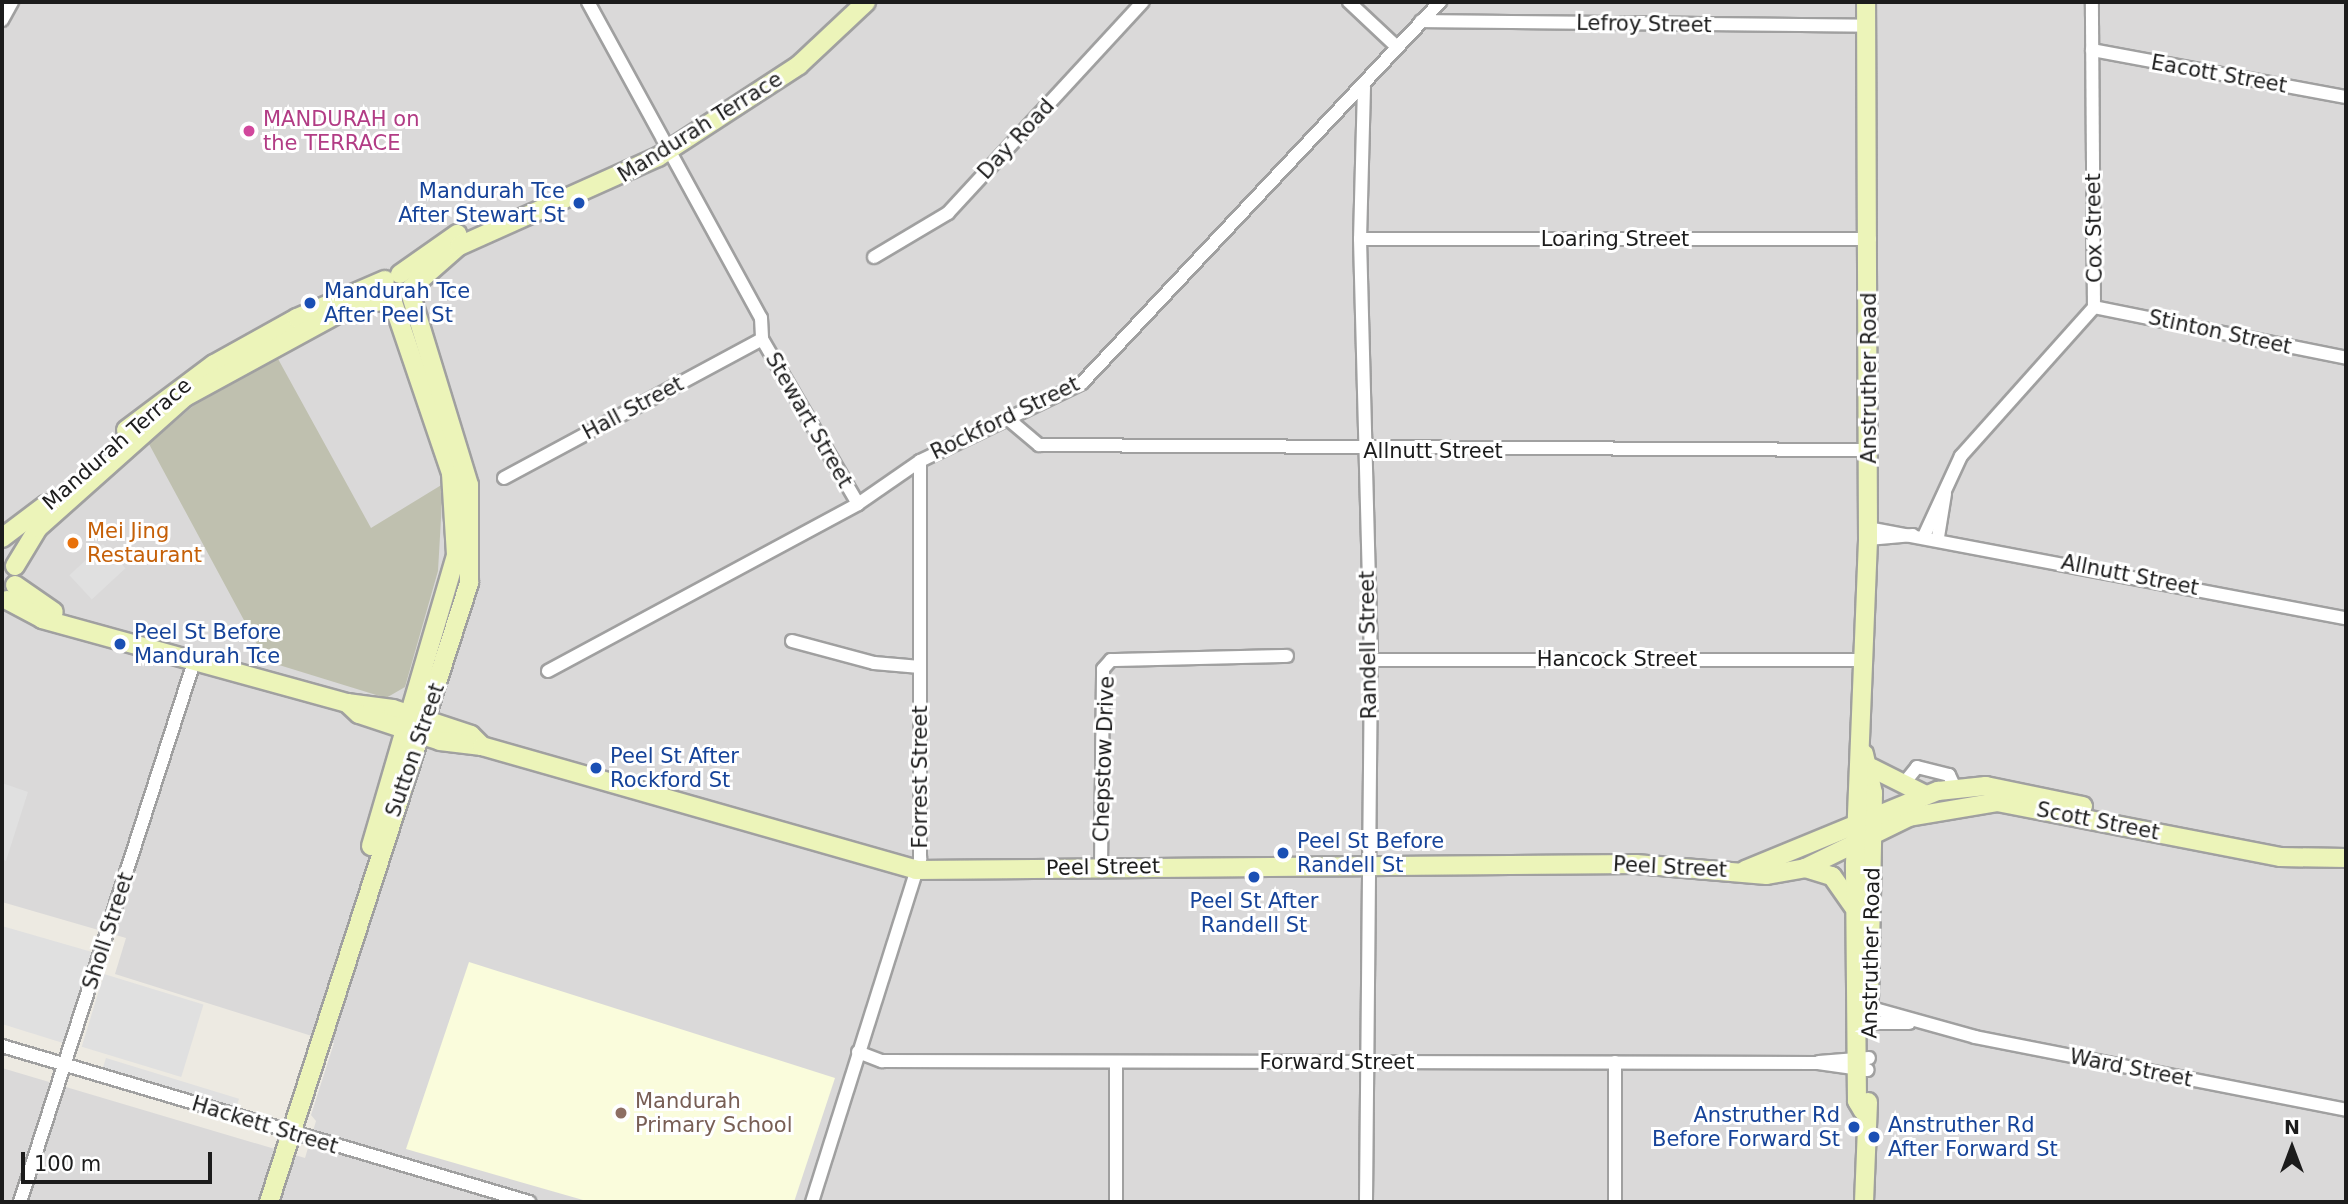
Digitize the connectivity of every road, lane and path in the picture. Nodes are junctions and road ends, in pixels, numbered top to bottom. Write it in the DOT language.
graph roads {
  1 [pos="12,2"];
  2 [pos="588,2"];
  3 [pos="849,2"];
  4 [pos="866,2"];
  5 [pos="1143,2"];
  6 [pos="1349,2"];
  7 [pos="1440,2"];
  8 [pos="1866,2"];
  9 [pos="2092,2"];
  10 [pos="2,20"];
  11 [pos="1421,21"];
  12 [pos="1866,26"];
  13 [pos="1397,47"];
  14 [pos="2092,50"];
  15 [pos="1364,87"];
  16 [pos="2346,97"];
  17 [pos="666,147"];
  18 [pos="1360,239"];
  19 [pos="1870,239"];
  20 [pos="874,257"];
  21 [pos="401,284"];
  22 [pos="391,300"];
  23 [pos="2094,307"];
  24 [pos="762,339"];
  25 [pos="2346,358"];
  26 [pos="1007,418"];
  27 [pos="1868,450"];
  28 [pos="1363,451"];
  29 [pos="920,461"];
  30 [pos="504,478"];
  31 [pos="858,504"];
  32 [pos="1868,533"];
  33 [pos="1925,536"];
  34 [pos="2,538"];
  35 [pos="2,548"];
  36 [pos="15,566"];
  37 [pos="8,596"];
  38 [pos="451,618"];
  39 [pos="2346,618"];
  40 [pos="792,641"];
  41 [pos="1287,656"];
  42 [pos="195,659"];
  43 [pos="1371,660"];
  44 [pos="1863,660"];
  45 [pos="920,667"];
  46 [pos="548,671"];
  47 [pos="416,724"];
  48 [pos="1868,761"];
  49 [pos="1905,782"];
  50 [pos="1955,788"];
  51 [pos="1924,794"];
  52 [pos="1873,814"];
  53 [pos="1856,824"];
  54 [pos="1873,836"];
  55 [pos="1856,844"];
  56 [pos="2346,847"];
  57 [pos="2346,858"];
  58 [pos="1368,866"];
  59 [pos="1101,867"];
  60 [pos="1805,868"];
  61 [pos="916,870"];
  62 [pos="1741,871"];
  63 [pos="1856,912"];
  64 [pos="1863,1005"];
  65 [pos="1917,1023"];
  66 [pos="1864,1024"];
  67 [pos="2,1046"];
  68 [pos="858,1052"];
  69 [pos="1368,1062"];
  70 [pos="1615,1062"];
  71 [pos="1116,1063"];
  72 [pos="1863,1064"];
  73 [pos="66,1065"];
  74 [pos="2346,1110"];
  75 [pos="286,1131"];
  76 [pos="489,1197"];
  77 [pos="20,1202"];
  78 [pos="257,1202"];
  79 [pos="269,1202"];
  80 [pos="529,1202"];
  81 [pos="812,1202"];
  82 [pos="1116,1202"];
  83 [pos="1366,1202"];
  84 [pos="1615,1202"];
  85 [pos="1864,1202"];
  1 -- 10 [label="street"];
  2 -- 17 [label="street, Stewart Street"];
  3 -- 17 [label="main road, Mandurah Terrace"];
  4 -- 17 [label="main road, Mandurah Terrace"];
  5 -- 20 [label="street, Day Road"];
  6 -- 13 [label="street"];
  7 -- 11 [label="street, Rockford Street"];
  8 -- 12 [label="main road, Anstruther Road"];
  9 -- 14 [label="street, Cox Street"];
  11 -- 12 [label="street, Lefroy Street"];
  11 -- 13 [label="street, Rockford Street"];
  12 -- 19 [label="main road, Anstruther Road"];
  13 -- 15 [label="street, Rockford Street"];
  14 -- 16 [label="street, Eacott Street"];
  14 -- 23 [label="street, Cox Street"];
  15 -- 18 [label="street, Randell Street"];
  15 -- 26 [label="street, Rockford Street"];
  17 -- 21 [label="main road, Mandurah Terrace"];
  17 -- 24 [label="street, Stewart Street"];
  18 -- 19 [label="street, Loaring Street"];
  18 -- 28 [label="street, Randell Street"];
  19 -- 27 [label="main road, Anstruther Road"];
  21 -- 22 [label="main road, Mandurah Terrace"];
  21 -- 34 [label="main road, Mandurah Terrace"];
  21 -- 38 [label="main road, Sutton Street"];
  22 -- 36 [label="main road, Mandurah Terrace"];
  22 -- 38 [label="main road, Sutton Street"];
  23 -- 25 [label="street, Stinton Street"];
  23 -- 33 [label="street, Cox Street"];
  24 -- 30 [label="street, Hall Street"];
  24 -- 31 [label="street, Stewart Street"];
  26 -- 28 [label="street, Allnutt Street"];
  26 -- 29 [label="street, Rockford Street"];
  27 -- 28 [label="street, Allnutt Street"];
  27 -- 32 [label="main road, Anstruther Road"];
  28 -- 43 [label="street, Randell Street"];
  29 -- 31 [label="street, Rockford Street"];
  29 -- 45 [label="street, Forrest Street"];
  31 -- 46 [label="street, Rockford Street"];
  32 -- 33 [label="street, Allnutt Street"];
  32 -- 44 [label="main road, Anstruther Road"];
  33 -- 39 [label="street, Allnutt Street"];
  35 -- 36 [label="main road"];
  36 -- 37 [label="main road"];
  37 -- 42 [label="main road, Peel Street"];
  38 -- 47 [label="main road, Sutton Street"];
  40 -- 45 [label="street"];
  41 -- 59 [label="street, Chepstow Drive"];
  42 -- 47 [label="main road, Peel Street"];
  42 -- 73 [label="street, Sholl Street"];
  43 -- 44 [label="street, Hancock Street"];
  43 -- 58 [label="street, Randell Street"];
  44 -- 48 [label="main road, Anstruther Road"];
  45 -- 61 [label="street, Forrest Street"];
  47 -- 61 [label="main road, Peel Street"];
  47 -- 75 [label="main road, Sutton Street"];
  48 -- 51 [label="main road"];
  48 -- 52 [label="main road, Anstruther Road"];
  48 -- 53 [label="main road, Anstruther Road"];
  49 -- 50 [label="street"];
  50 -- 51 [label="main road, Scott Street"];
  50 -- 56 [label="main road, Scott Street"];
  51 -- 52 [label="main road, Scott Street"];
  52 -- 53 [label="main road, Scott Street"];
  52 -- 54 [label="main road, Anstruther Road"];
  53 -- 55 [label="main road, Anstruther Road"];
  53 -- 62 [label="main road, Peel Street"];
  54 -- 55 [label="main road, Scott Street"];
  54 -- 57 [label="main road, Scott Street"];
  54 -- 64 [label="main road, Anstruther Road"];
  55 -- 60 [label="main road, Peel Street"];
  55 -- 63 [label="main road, Anstruther Road"];
  58 -- 59 [label="main road, Peel Street"];
  58 -- 62 [label="main road, Peel Street"];
  58 -- 69 [label="street, Randell Street"];
  59 -- 61 [label="main road, Peel Street"];
  60 -- 62 [label="main road, Peel Street"];
  60 -- 63 [label="main road"];
  61 -- 68 [label="street, Forrest Street"];
  63 -- 64 [label="main road, Anstruther Road"];
  64 -- 65 [label="street, Ward Street"];
  64 -- 66 [label="main road, Anstruther Road"];
  65 -- 66 [label="street, Ward Street"];
  65 -- 74 [label="street, Ward Street"];
  66 -- 72 [label="main road, Anstruther Road"];
  67 -- 73 [label="street, Hackett Street"];
  68 -- 71 [label="street, Forward Street"];
  68 -- 81 [label="street, Forrest Street"];
  69 -- 70 [label="street, Forward Street"];
  69 -- 71 [label="street, Forward Street"];
  69 -- 83 [label="street, Randell Street"];
  70 -- 72 [label="street, Forward Street"];
  70 -- 84 [label="street"];
  71 -- 82 [label="street"];
  72 -- 85 [label="main road, Anstruther Road"];
  73 -- 75 [label="street, Hackett Street"];
  73 -- 77 [label="street, Sholl Street"];
  75 -- 76 [label="street, Hackett Street"];
  75 -- 78 [label="main road, Sutton Street"];
  75 -- 79 [label="main road, Sutton Street"];
  76 -- 80 [label="street, Hackett Street"];
}
